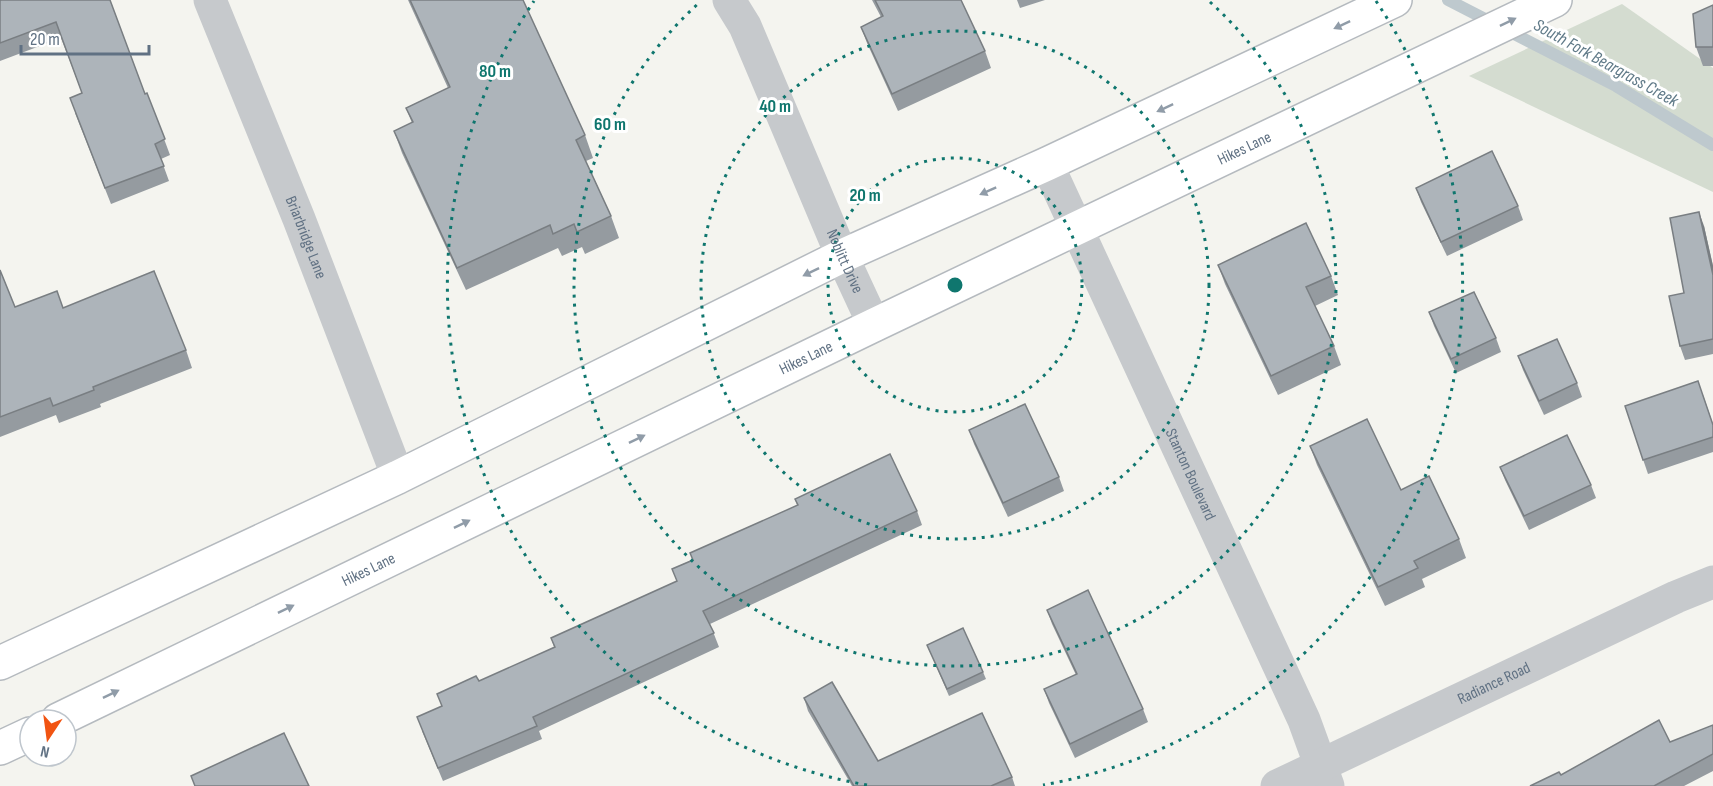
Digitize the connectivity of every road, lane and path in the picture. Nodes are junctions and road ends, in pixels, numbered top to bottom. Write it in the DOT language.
graph roads {
  1 [pos="210,0"];
  2 [pos="729,0"];
  3 [pos="1395,0"];
  4 [pos="1555,0"];
  5 [pos="1047,164"];
  6 [pos="1077,228"];
  7 [pos="842,256"];
  8 [pos="874,325"];
  9 [pos="398,477"];
  10 [pos="1713,582"];
  11 [pos="0,663"];
  12 [pos="78,710"];
  13 [pos="18,740"];
  14 [pos="0,748"];
  15 [pos="1324,776"];
  16 [pos="1277,786"];
  1 -- 9 [label="street, Briarbridge Lane"];
  2 -- 7 [label="street, Noblitt Drive"];
  3 -- 5 [label="main road, one-way"];
  6 -- 4 [label="main road, Hikes Lane, one-way"];
  5 -- 6 [label="street, Stanton Boulevard"];
  5 -- 7 [label="main road, one-way"];
  6 -- 8 [label="main road, Hikes Lane"];
  6 -- 15 [label="street, Stanton Boulevard"];
  7 -- 8 [label="street, Noblitt Drive"];
  7 -- 9 [label="main road, one-way"];
  12 -- 8 [label="main road, Hikes Lane, one-way"];
  9 -- 11 [label="main road"];
  10 -- 15 [label="street, Radiance Road"];
  13 -- 14 [label="main road"];
  15 -- 16 [label="street, Radiance Road"];
}
